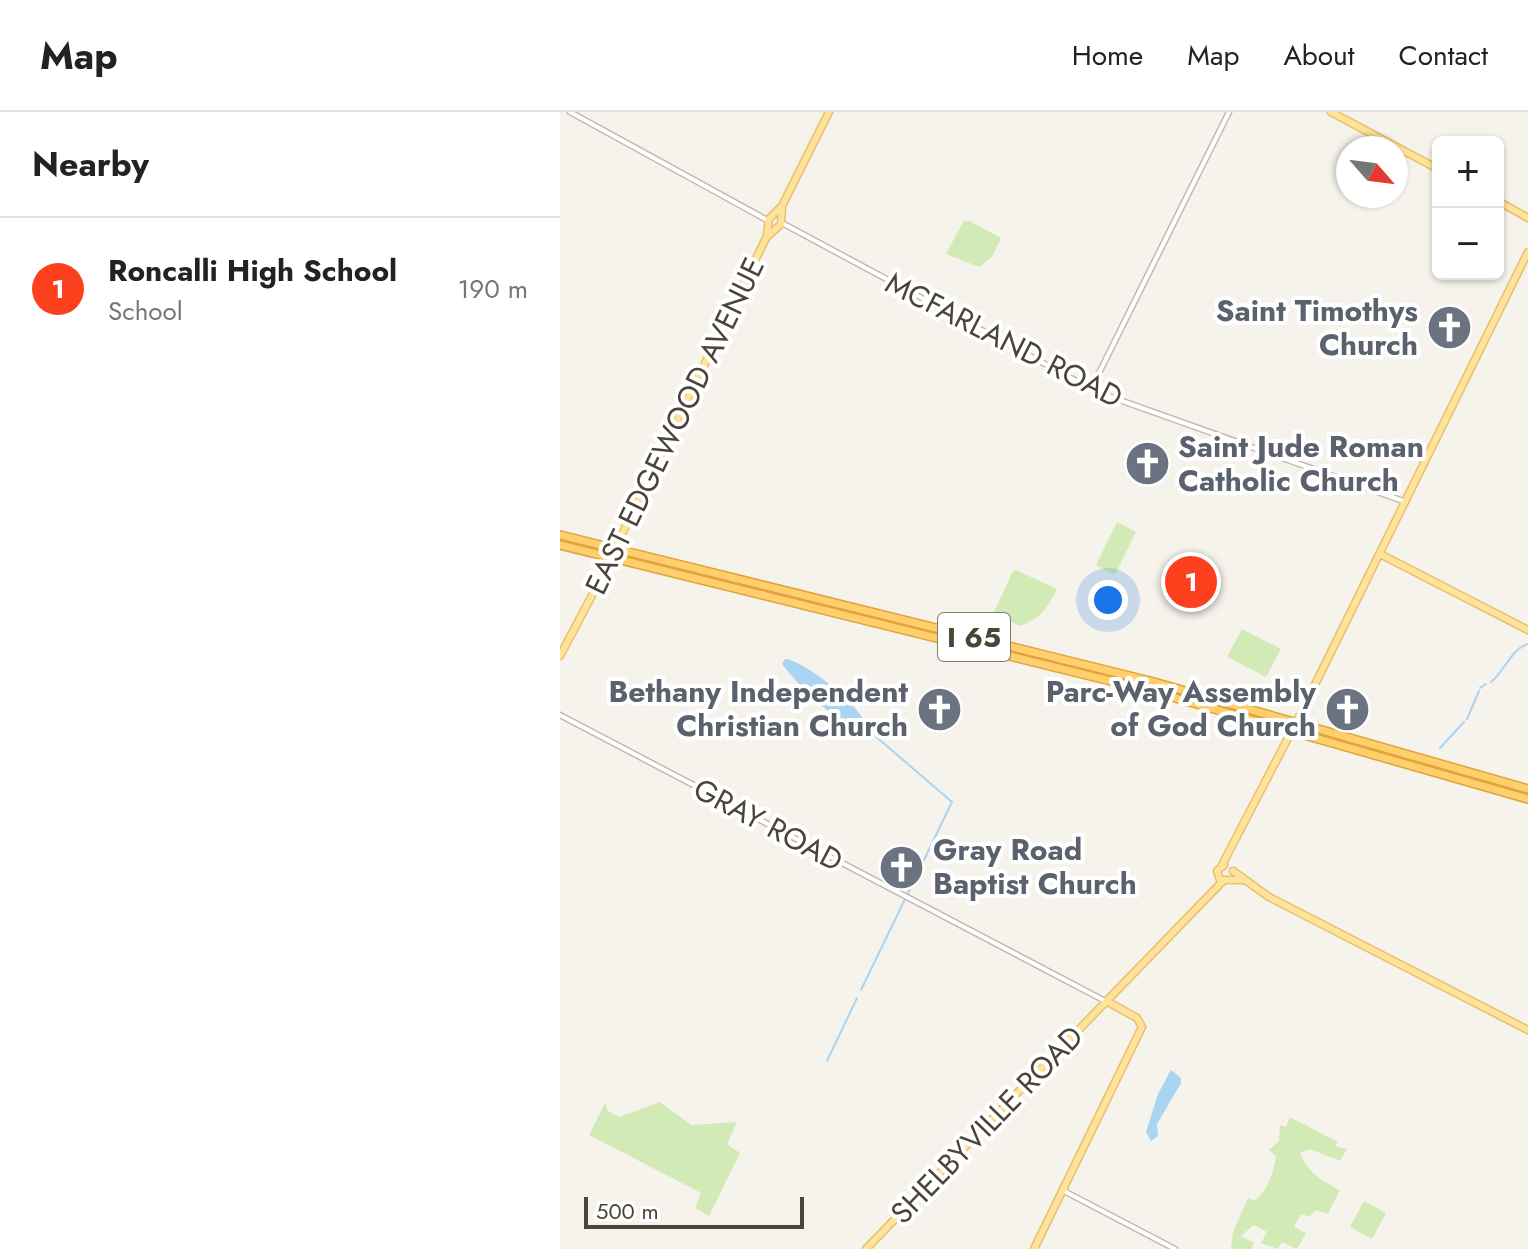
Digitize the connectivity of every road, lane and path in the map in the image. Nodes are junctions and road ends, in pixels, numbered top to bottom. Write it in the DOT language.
graph roads {
  1 [pos="570,112"];
  2 [pos="829,112"];
  3 [pos="1229,112"];
  4 [pos="1331,112"];
  5 [pos="1432,166"];
  6 [pos="1504,204"];
  7 [pos="1528,218"];
  8 [pos="775,222"];
  9 [pos="1528,252"];
  10 [pos="1091,389"];
  11 [pos="1406,502"];
  12 [pos="560,535"];
  13 [pos="560,545"];
  14 [pos="1380,554"];
  15 [pos="1528,630"];
  16 [pos="560,656"];
  17 [pos="560,716"];
  18 [pos="1526,785"];
  19 [pos="1527,799"];
  20 [pos="1226,873"];
  21 [pos="1108,1002"];
  22 [pos="1528,1030"];
  23 [pos="1063,1191"];
  24 [pos="866,1249"];
  25 [pos="1034,1249"];
  26 [pos="1175,1249"];
  1 -- 8 [label="street, MCFARLAND ROAD"];
  2 -- 8 [label="main road, EAST EDGEWOOD AVENUE"];
  3 -- 10 [label="street"];
  4 -- 5 [label="main road"];
  6 -- 7 [label="main road"];
  8 -- 10 [label="street, MCFARLAND ROAD"];
  8 -- 16 [label="main road, EAST EDGEWOOD AVENUE, bridge"];
  9 -- 11 [label="main road, SHELBYVILLE ROAD"];
  10 -- 11 [label="street, MCFARLAND ROAD"];
  11 -- 14 [label="main road, SHELBYVILLE ROAD"];
  12 -- 18 [label="highway, I 65"];
  13 -- 19 [label="highway, I 65"];
  14 -- 15 [label="main road"];
  14 -- 20 [label="main road, SHELBYVILLE ROAD, bridge"];
  17 -- 21 [label="street, GRAY ROAD"];
  20 -- 21 [label="main road, SHELBYVILLE ROAD"];
  20 -- 22 [label="main road"];
  21 -- 23 [label="main road, GRAY ROAD"];
  21 -- 24 [label="main road, SHELBYVILLE ROAD"];
  23 -- 25 [label="main road"];
  23 -- 26 [label="street"];
}
